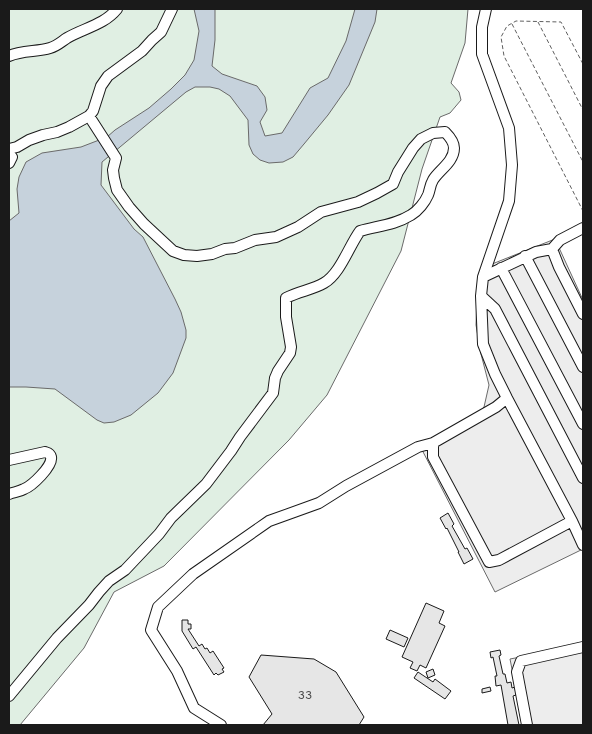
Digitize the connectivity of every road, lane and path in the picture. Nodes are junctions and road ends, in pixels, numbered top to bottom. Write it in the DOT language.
graph roads {
  1 [pos="117,9"];
  2 [pos="172,9"];
  3 [pos="486,9"];
  4 [pos="538,22"];
  5 [pos="512,23"];
  6 [pos="9,56"];
  7 [pos="583,64"];
  8 [pos="583,110"];
  9 [pos="89,116"];
  10 [pos="10,156"];
  11 [pos="583,162"];
  12 [pos="583,211"];
  13 [pos="583,228"];
  14 [pos="552,249"];
  15 [pos="526,256"];
  16 [pos="501,268"];
  17 [pos="483,277"];
  18 [pos="482,296"];
  19 [pos="583,314"];
  20 [pos="583,367"];
  21 [pos="507,398"];
  22 [pos="583,424"];
  23 [pos="433,443"];
  24 [pos="9,460"];
  25 [pos="583,478"];
  26 [pos="9,494"];
  27 [pos="572,520"];
  28 [pos="583,545"];
  29 [pos="583,647"];
  30 [pos="9,696"];
  31 [pos="221,725"];
  32 [pos="527,725"];
  1 -- 6 [label="lane"];
  2 -- 9 [label="lane"];
  3 -- 17 [label="lane"];
  4 -- 5 [label="path"];
  4 -- 7 [label="path"];
  4 -- 8 [label="path"];
  5 -- 11 [label="path"];
  5 -- 12 [label="path"];
  9 -- 10 [label="lane"];
  9 -- 30 [label="lane"];
  13 -- 14 [label="lane"];
  14 -- 15 [label="lane"];
  14 -- 19 [label="lane"];
  15 -- 16 [label="lane"];
  15 -- 20 [label="lane"];
  16 -- 17 [label="lane"];
  16 -- 22 [label="lane"];
  17 -- 18 [label="lane"];
  18 -- 21 [label="lane"];
  18 -- 25 [label="lane"];
  21 -- 23 [label="lane"];
  21 -- 27 [label="lane"];
  23 -- 27 [label="lane"];
  23 -- 31 [label="lane"];
  24 -- 26 [label="lane"];
  27 -- 28 [label="lane"];
  29 -- 32 [label="lane"];
}
